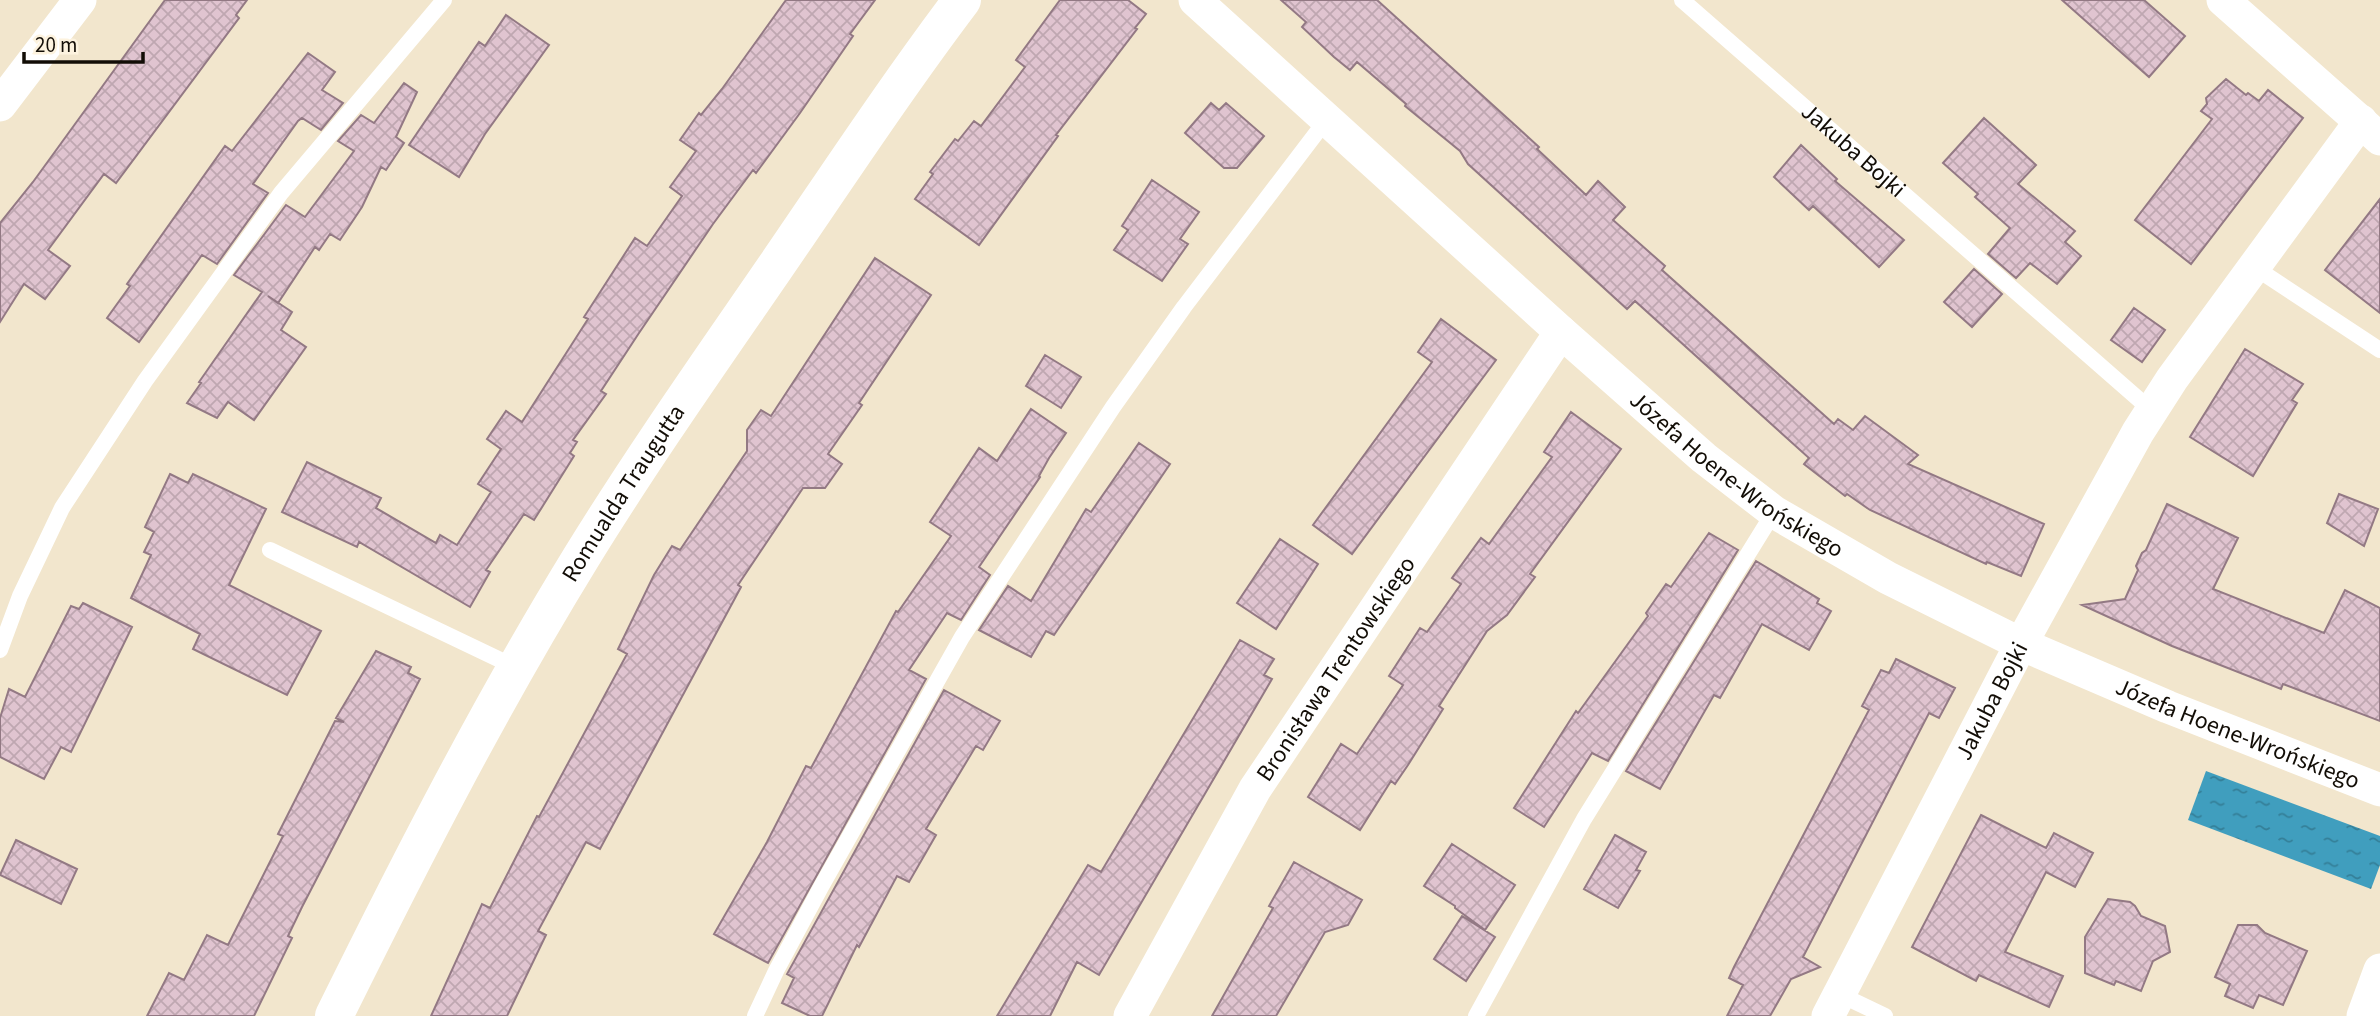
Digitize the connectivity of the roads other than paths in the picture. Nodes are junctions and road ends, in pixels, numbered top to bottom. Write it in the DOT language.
graph roads {
  1 [pos="80,0"];
  2 [pos="444,0"];
  3 [pos="962,0"];
  4 [pos="1195,0"];
  5 [pos="1682,0"];
  6 [pos="2223,0"];
  7 [pos="0,105"];
  8 [pos="1327,119"];
  9 [pos="2371,130"];
  10 [pos="2254,267"];
  11 [pos="1561,332"];
  12 [pos="2380,350"];
  13 [pos="2151,410"];
  14 [pos="1774,512"];
  15 [pos="270,550"];
  16 [pos="2021,644"];
  17 [pos="0,650"];
  18 [pos="517,668"];
  19 [pos="2380,790"];
  20 [pos="2380,970"];
  21 [pos="1833,1005"];
  22 [pos="334,1016"];
  23 [pos="755,1016"];
  24 [pos="1130,1016"];
  25 [pos="1476,1016"];
  26 [pos="1885,1016"];
  27 [pos="2363,1016"];
  1 -- 7 [label="street"];
  2 -- 17 [label="lane"];
  3 -- 18 [label="street, Romualda Traugutta"];
  4 -- 8 [label="street, Józefa Hoene-Wrońskiego"];
  5 -- 13 [label="lane, Jakuba Bojki"];
  6 -- 9 [label="street"];
  8 -- 11 [label="street, Józefa Hoene-Wrońskiego"];
  8 -- 23 [label="lane"];
  9 -- 10 [label="street, Jakuba Bojki"];
  10 -- 12 [label="lane"];
  10 -- 13 [label="street, Jakuba Bojki"];
  11 -- 14 [label="street, Józefa Hoene-Wrońskiego"];
  11 -- 24 [label="street, Bronisława Trentowskiego"];
  13 -- 16 [label="street, Jakuba Bojki"];
  14 -- 16 [label="street, Józefa Hoene-Wrońskiego"];
  14 -- 25 [label="lane"];
  15 -- 18 [label="lane"];
  16 -- 19 [label="street, Józefa Hoene-Wrońskiego"];
  16 -- 21 [label="street, Jakuba Bojki"];
  18 -- 22 [label="street, Romualda Traugutta"];
  20 -- 27 [label="street"];
  21 -- 26 [label="lane, Jakuba Bojki"];
}
